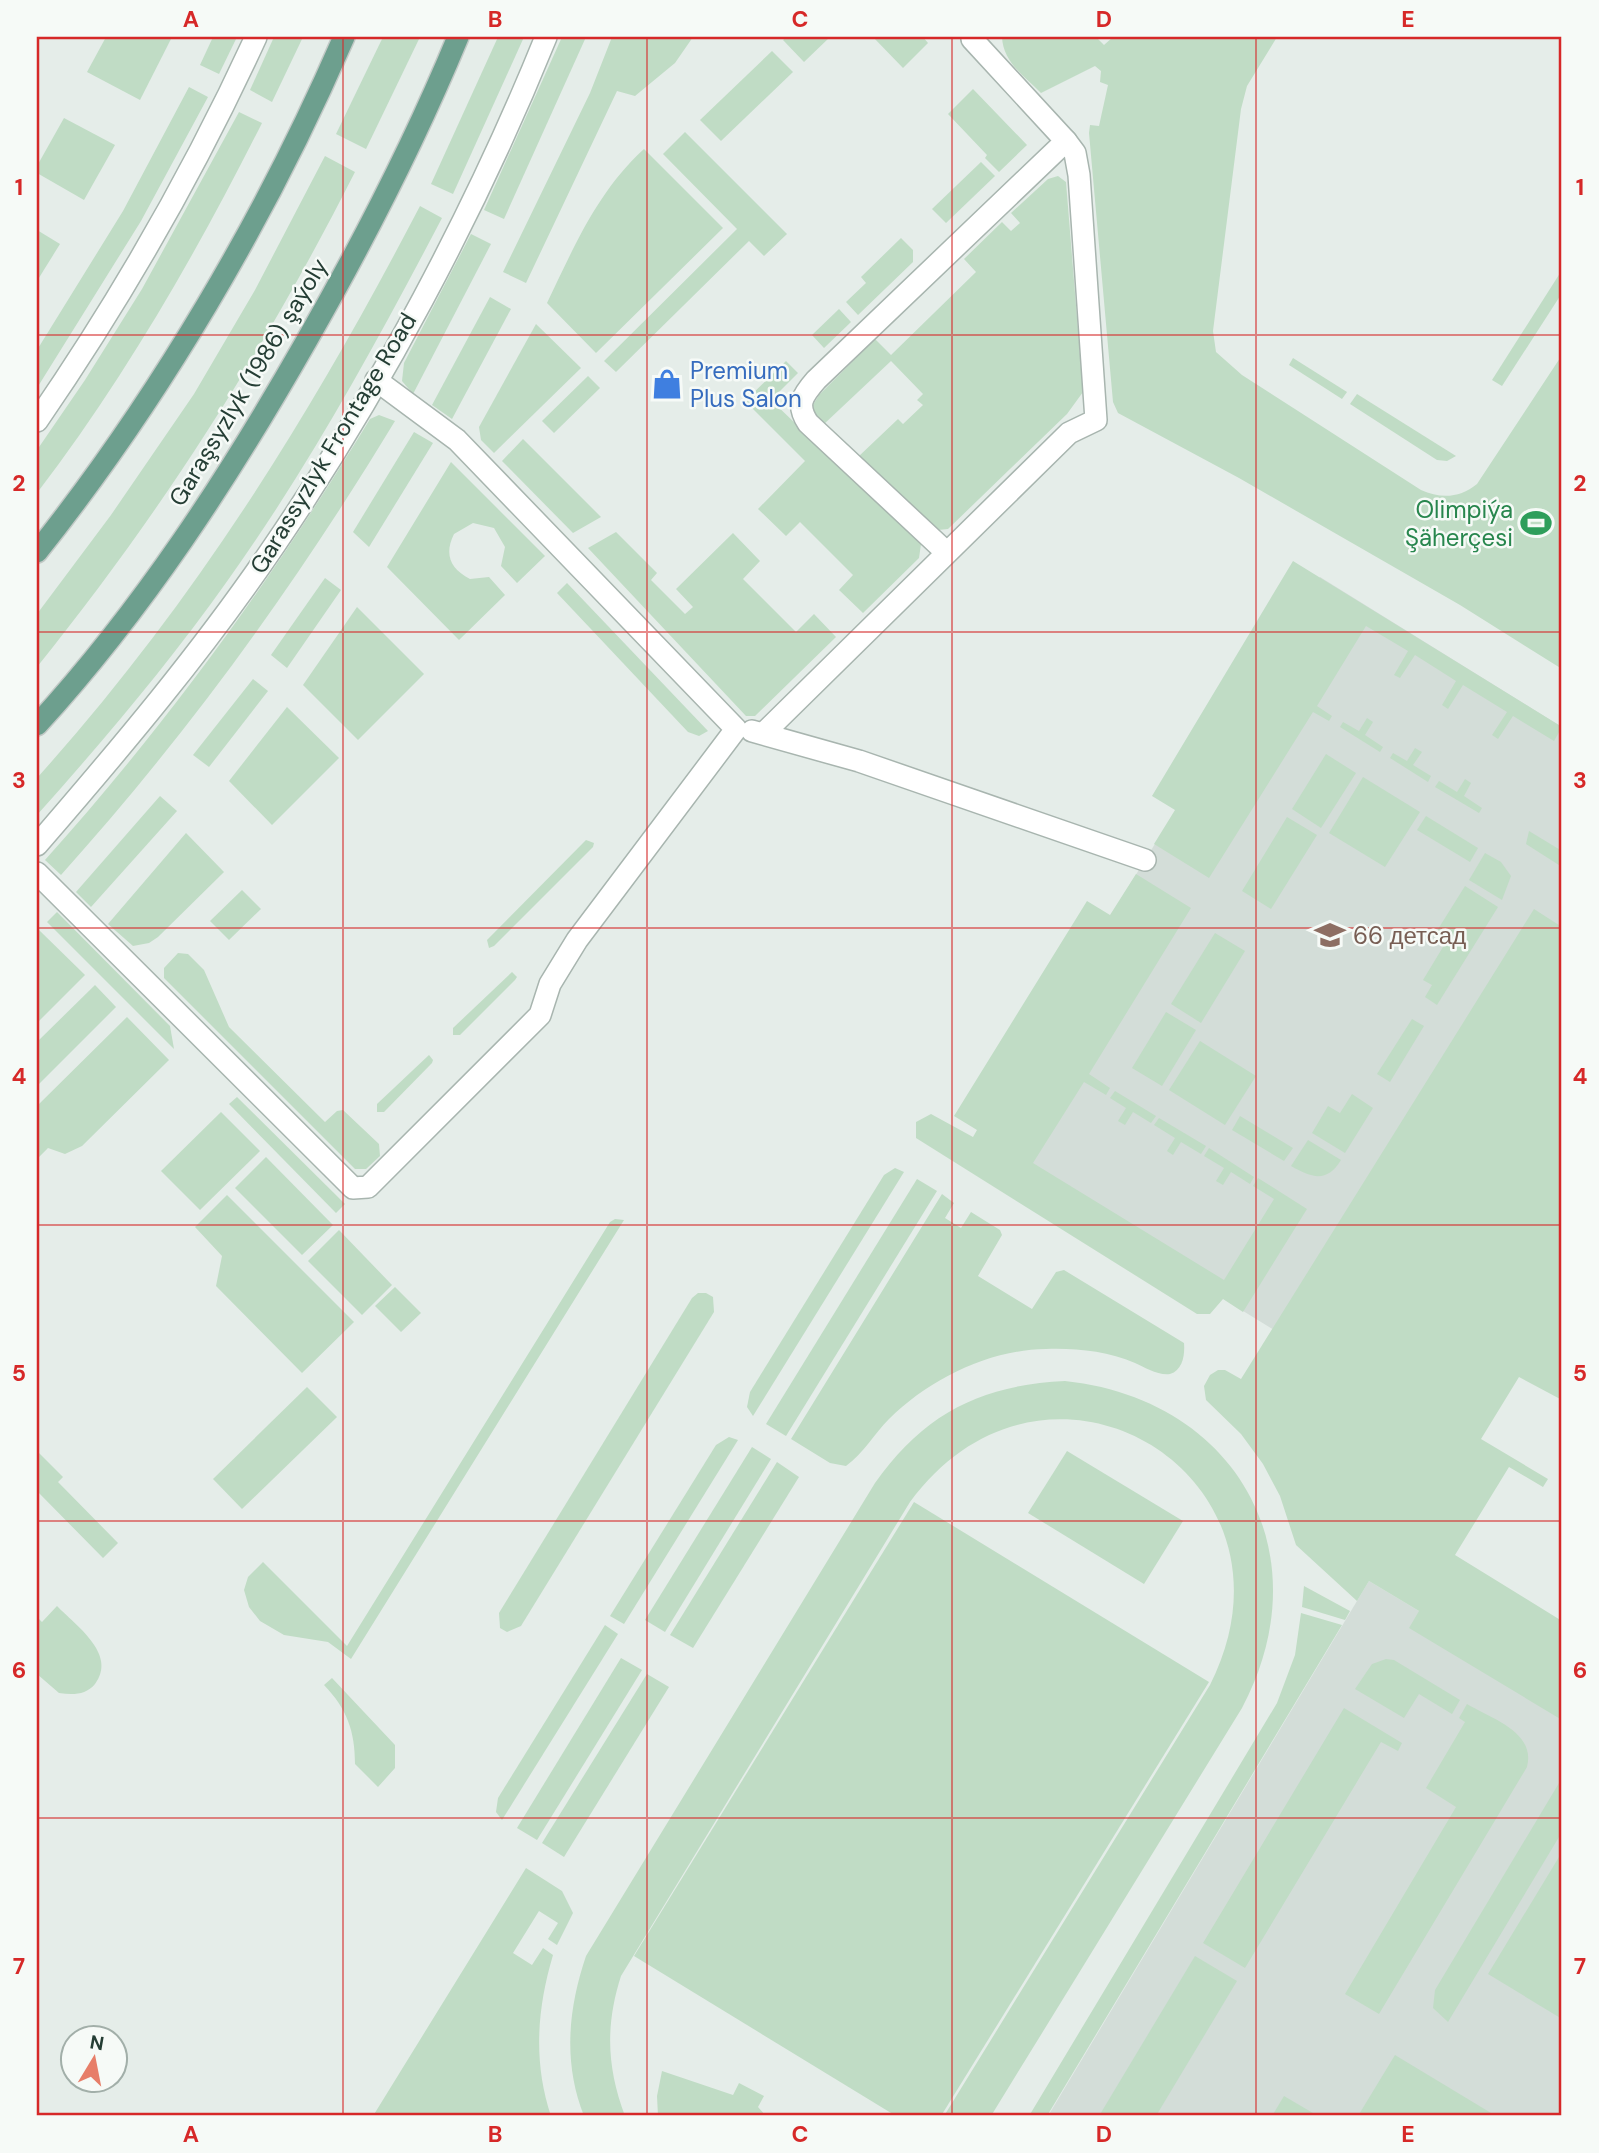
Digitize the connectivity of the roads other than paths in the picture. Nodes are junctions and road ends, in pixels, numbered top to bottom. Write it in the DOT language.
graph roads {
  1 [pos="256,37"];
  2 [pos="344,37"];
  3 [pos="458,37"];
  4 [pos="546,37"];
  5 [pos="974,37"];
  6 [pos="1066,141"];
  7 [pos="376,380"];
  8 [pos="37,421"];
  9 [pos="37,552"];
  10 [pos="946,552"];
  11 [pos="37,725"];
  12 [pos="736,729"];
  13 [pos="764,733"];
  14 [pos="37,845"];
  15 [pos="1145,860"];
  16 [pos="37,873"];
  1 -- 8 [label="street"];
  2 -- 9 [label="main road"];
  3 -- 11 [label="main road, Garaşsyzlyk (1986) şaýoly"];
  4 -- 7 [label="street, Garassyzlyk Frontage Road"];
  5 -- 6 [label="street"];
  6 -- 10 [label="street"];
  6 -- 10 [label="street"];
  7 -- 12 [label="street"];
  7 -- 14 [label="street, Garassyzlyk Frontage Road"];
  10 -- 13 [label="street"];
  12 -- 13 [label="street"];
  12 -- 16 [label="street"];
  13 -- 15 [label="street"];
}
